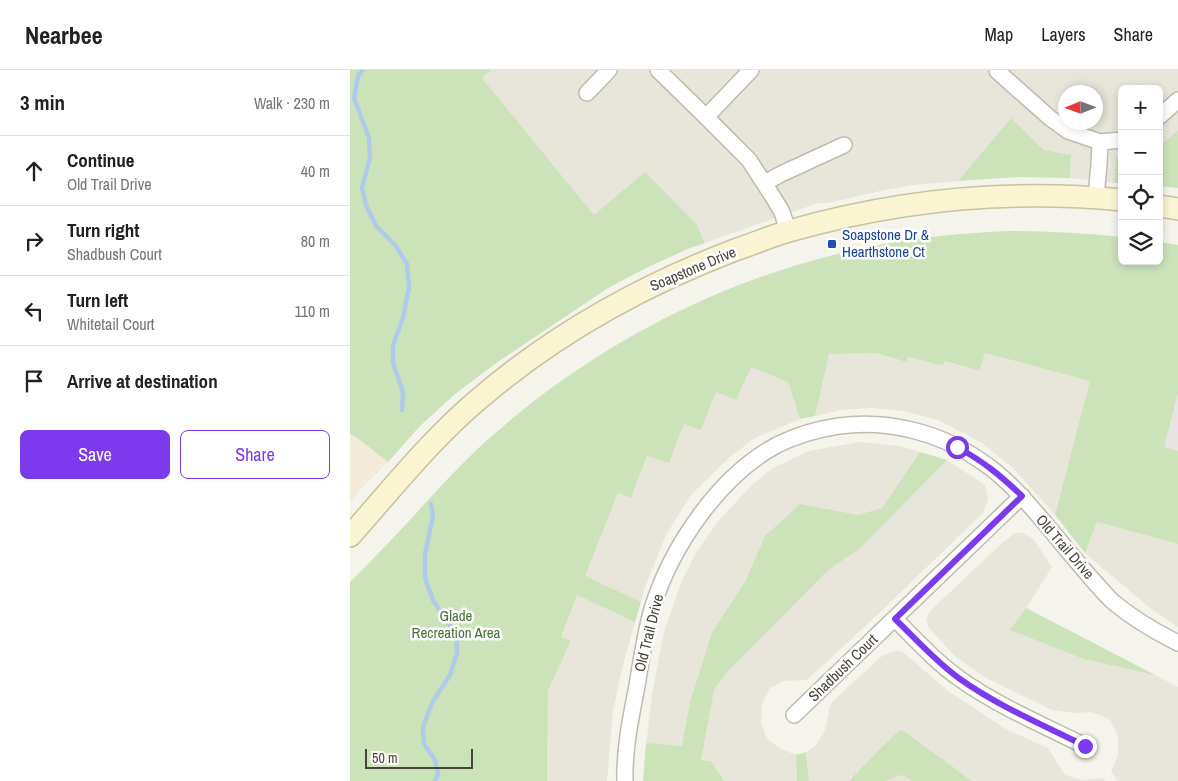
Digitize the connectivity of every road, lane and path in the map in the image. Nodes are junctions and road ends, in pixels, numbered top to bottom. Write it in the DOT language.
graph roads {
  1 [pos="608,70"];
  2 [pos="751,70"];
  3 [pos="998,71"];
  4 [pos="663,72"];
  5 [pos="588,93"];
  6 [pos="1178,100"];
  7 [pos="1163,113"];
  8 [pos="706,117"];
  9 [pos="1118,140"];
  10 [pos="1100,142"];
  11 [pos="844,145"];
  12 [pos="765,183"];
  13 [pos="1096,198"];
  14 [pos="1118,200"];
  15 [pos="1163,206"];
  16 [pos="1178,208"];
  17 [pos="788,231"];
  18 [pos="1022,496"];
  19 [pos="350,536"];
  20 [pos="895,619"];
  21 [pos="1178,643"];
  22 [pos="794,715"];
  23 [pos="1085,746"];
  24 [pos="624,781"];
  1 -- 5 [label="street"];
  2 -- 8 [label="street"];
  3 -- 10 [label="street"];
  4 -- 8 [label="street"];
  6 -- 7 [label="street"];
  8 -- 12 [label="street"];
  9 -- 10 [label="street"];
  10 -- 13 [label="street"];
  11 -- 12 [label="street"];
  12 -- 17 [label="street"];
  13 -- 14 [label="street, Soapstone Drive"];
  13 -- 17 [label="street, Soapstone Drive"];
  15 -- 16 [label="street"];
  17 -- 19 [label="street, Soapstone Drive"];
  18 -- 20 [label="street, Shadbush Court"];
  18 -- 21 [label="street, Old Trail Drive"];
  18 -- 24 [label="street, Old Trail Drive"];
  20 -- 22 [label="street, Shadbush Court"];
  20 -- 23 [label="street"];
}
